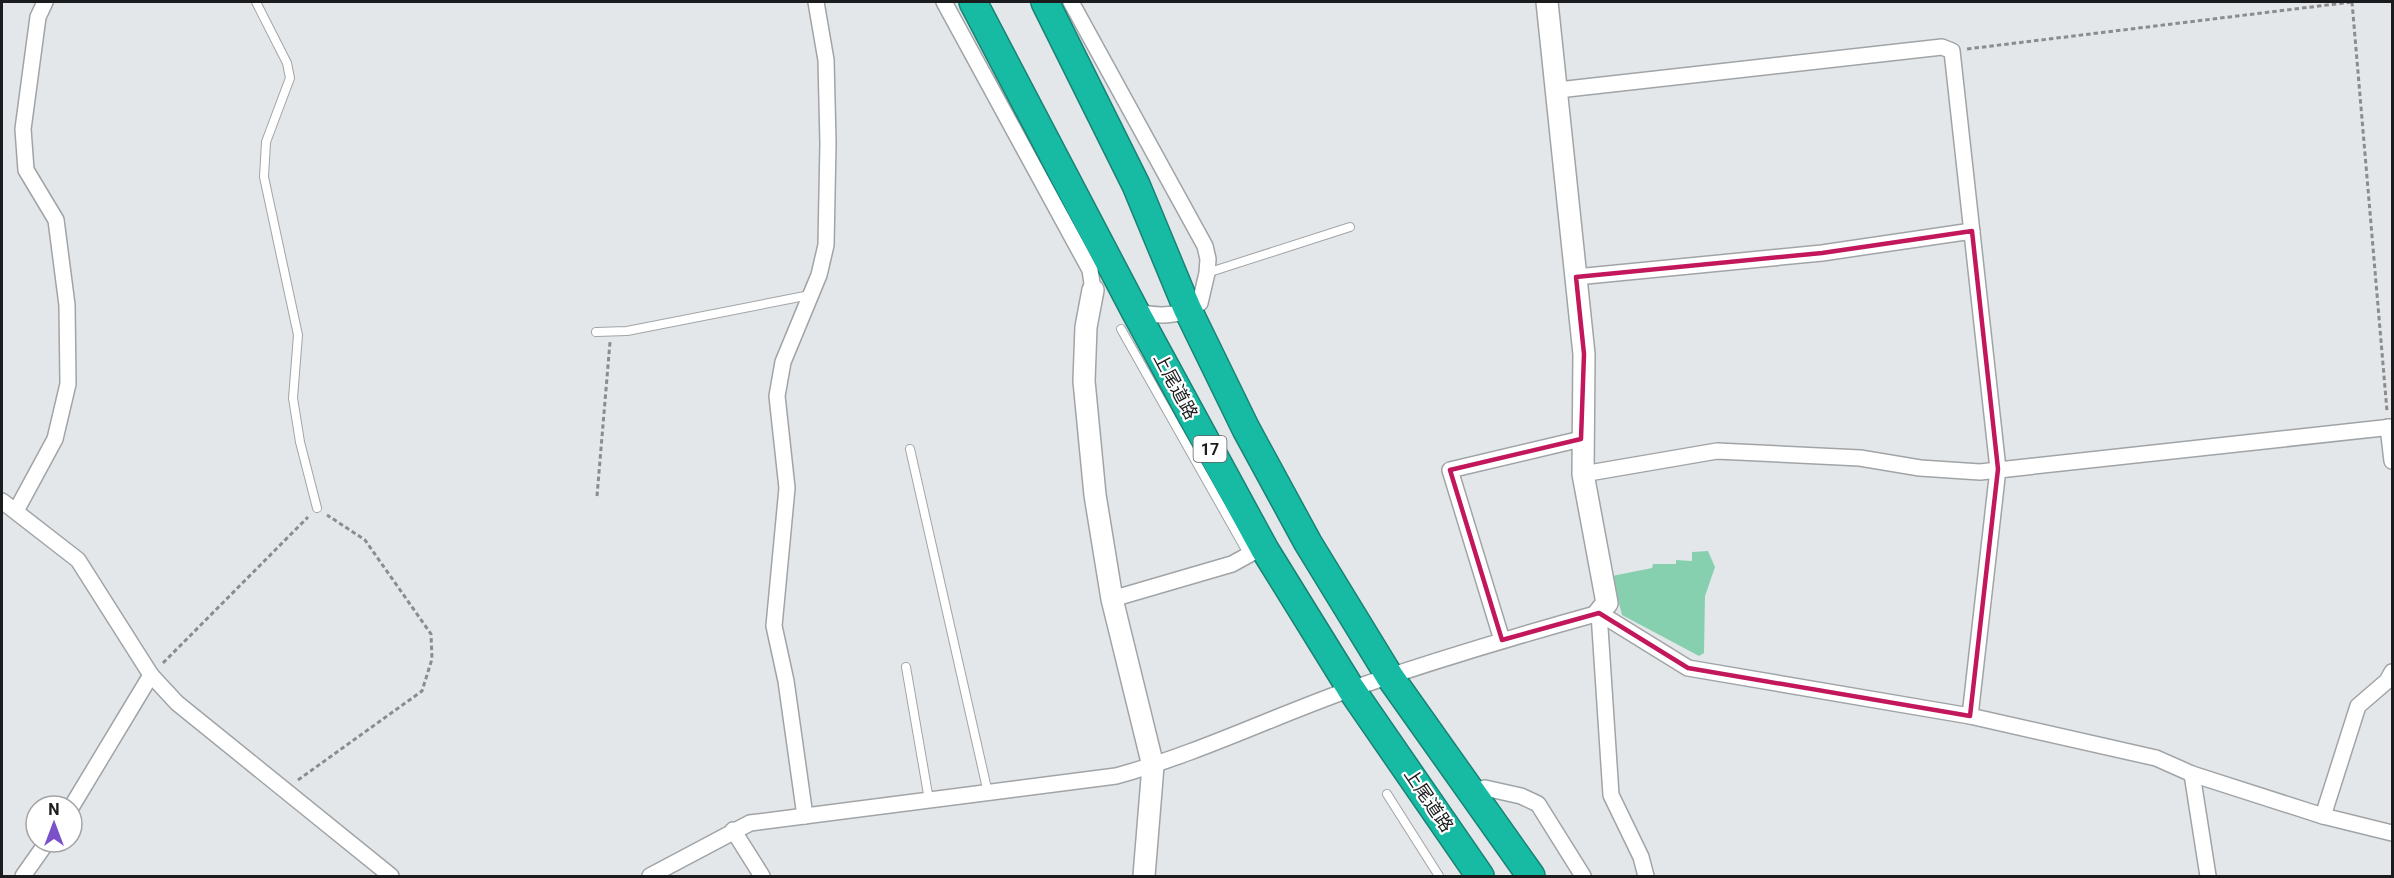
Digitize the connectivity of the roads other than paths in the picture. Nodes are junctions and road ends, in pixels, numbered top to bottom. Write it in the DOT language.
graph roads {
  1 [pos="45,2"];
  2 [pos="256,2"];
  3 [pos="816,2"];
  4 [pos="944,2"];
  5 [pos="973,2"];
  6 [pos="1045,2"];
  7 [pos="1071,2"];
  8 [pos="1547,2"];
  9 [pos="1558,90"];
  10 [pos="1350,227"];
  11 [pos="1972,231"];
  12 [pos="1207,273"];
  13 [pos="1575,278"];
  14 [pos="1093,290"];
  15 [pos="812,295"];
  16 [pos="1189,311"];
  17 [pos="1128,320"];
  18 [pos="596,332"];
  19 [pos="2390,427"];
  20 [pos="1581,440"];
  21 [pos="910,449"];
  22 [pos="2392,462"];
  23 [pos="1998,470"];
  24 [pos="1583,474"];
  25 [pos="2,501"];
  26 [pos="317,508"];
  27 [pos="16,510"];
  28 [pos="1258,552"];
  29 [pos="1112,598"];
  30 [pos="1599,613"];
  31 [pos="1502,640"];
  32 [pos="906,668"];
  33 [pos="2392,672"];
  34 [pos="151,675"];
  35 [pos="1390,677"];
  36 [pos="1351,689"];
  37 [pos="1970,716"];
  38 [pos="1153,766"];
  39 [pos="2192,774"];
  40 [pos="1472,791"];
  41 [pos="988,793"];
  42 [pos="79,794"];
  43 [pos="1387,794"];
  44 [pos="929,800"];
  45 [pos="805,816"];
  46 [pos="2323,816"];
  47 [pos="732,830"];
  48 [pos="2392,832"];
  49 [pos="39,854"];
  50 [pos="23,876"];
  51 [pos="391,876"];
  52 [pos="650,876"];
  53 [pos="762,876"];
  54 [pos="1144,876"];
  55 [pos="1439,876"];
  56 [pos="1480,876"];
  57 [pos="1532,876"];
  58 [pos="1583,876"];
  59 [pos="1646,876"];
  60 [pos="2208,876"];
  1 -- 27 [label="street"];
  2 -- 26 [label="lane"];
  3 -- 15 [label="street"];
  4 -- 14 [label="street"];
  5 -- 17 [label="highway, 上尾道路 / 17"];
  6 -- 16 [label="highway, 17"];
  7 -- 12 [label="street"];
  8 -- 9 [label="street"];
  9 -- 11 [label="street"];
  9 -- 13 [label="street"];
  10 -- 12 [label="lane"];
  11 -- 13 [label="street"];
  11 -- 23 [label="street"];
  12 -- 16 [label="street"];
  13 -- 20 [label="street"];
  14 -- 29 [label="street"];
  15 -- 18 [label="lane"];
  15 -- 45 [label="street"];
  16 -- 17 [label="street"];
  16 -- 35 [label="highway, 17"];
  17 -- 28 [label="highway, 上尾道路 / 17"];
  19 -- 22 [label="street"];
  19 -- 23 [label="street"];
  20 -- 24 [label="street"];
  20 -- 31 [label="street"];
  21 -- 41 [label="lane"];
  23 -- 24 [label="street"];
  23 -- 37 [label="street"];
  24 -- 30 [label="street"];
  25 -- 27 [label="street"];
  27 -- 34 [label="street"];
  28 -- 29 [label="street"];
  28 -- 36 [label="highway, 上尾道路 / 17"];
  29 -- 38 [label="street"];
  30 -- 31 [label="street"];
  30 -- 37 [label="street"];
  30 -- 59 [label="street"];
  31 -- 35 [label="street"];
  32 -- 44 [label="lane"];
  33 -- 46 [label="street"];
  34 -- 42 [label="street"];
  34 -- 51 [label="street"];
  35 -- 36 [label="street"];
  35 -- 40 [label="highway, 17"];
  36 -- 38 [label="street"];
  36 -- 56 [label="highway, 上尾道路 / 17"];
  37 -- 39 [label="street"];
  38 -- 41 [label="street"];
  38 -- 54 [label="street"];
  39 -- 46 [label="street"];
  39 -- 60 [label="street"];
  40 -- 57 [label="highway, 17"];
  40 -- 58 [label="street"];
  41 -- 44 [label="street"];
  43 -- 55 [label="lane"];
  44 -- 45 [label="street"];
  45 -- 47 [label="street"];
  46 -- 48 [label="street"];
  47 -- 52 [label="street"];
  47 -- 53 [label="street"];
  49 -- 50 [label="street"];
}
